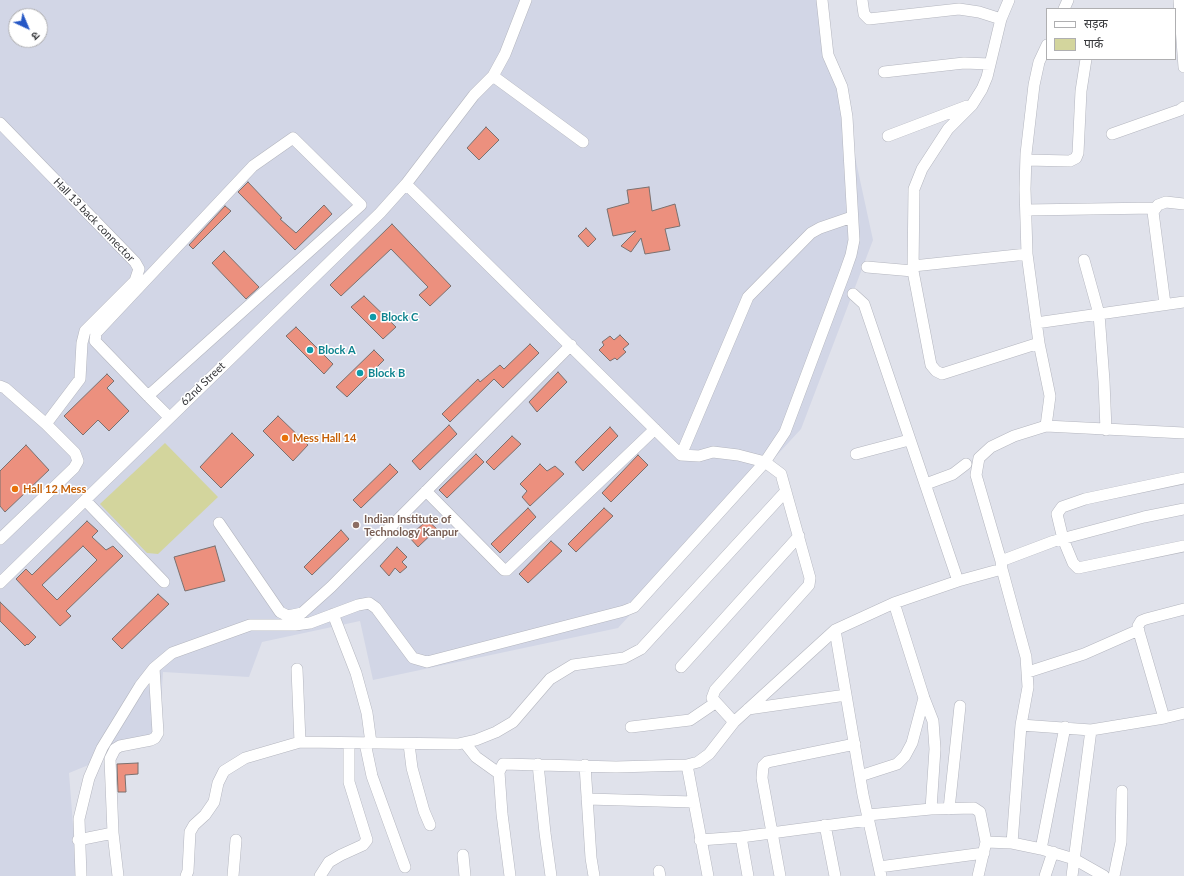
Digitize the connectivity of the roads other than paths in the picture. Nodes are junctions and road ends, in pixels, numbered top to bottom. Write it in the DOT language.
graph roads {
  1 [pos="526,0"];
  2 [pos="822,0"];
  3 [pos="862,0"];
  4 [pos="1009,0"];
  5 [pos="1179,0"];
  6 [pos="1001,19"];
  7 [pos="1046,47"];
  8 [pos="1086,60"];
  9 [pos="990,64"];
  10 [pos="1184,67"];
  11 [pos="884,72"];
  12 [pos="494,76"];
  13 [pos="972,105"];
  14 [pos="1184,107"];
  15 [pos="0,123"];
  16 [pos="1112,134"];
  17 [pos="888,136"];
  18 [pos="583,142"];
  19 [pos="1026,160"];
  20 [pos="406,184"];
  21 [pos="1184,204"];
  22 [pos="1155,208"];
  23 [pos="1026,210"];
  24 [pos="852,217"];
  25 [pos="1027,254"];
  26 [pos="1084,260"];
  27 [pos="866,268"];
  28 [pos="913,268"];
  29 [pos="853,294"];
  30 [pos="1184,302"];
  31 [pos="1165,304"];
  32 [pos="1099,314"];
  33 [pos="1036,323"];
  34 [pos="1039,343"];
  35 [pos="570,345"];
  36 [pos="0,386"];
  37 [pos="148,396"];
  38 [pos="169,417"];
  39 [pos="46,424"];
  40 [pos="1046,426"];
  41 [pos="655,429"];
  42 [pos="1106,430"];
  43 [pos="1184,433"];
  44 [pos="909,440"];
  45 [pos="856,454"];
  46 [pos="681,455"];
  47 [pos="765,462"];
  48 [pos="966,464"];
  49 [pos="1184,478"];
  50 [pos="926,484"];
  51 [pos="426,491"];
  52 [pos="786,491"];
  53 [pos="85,500"];
  54 [pos="1184,509"];
  55 [pos="220,523"];
  56 [pos="799,536"];
  57 [pos="0,539"];
  58 [pos="1063,539"];
  59 [pos="1184,546"];
  60 [pos="1001,565"];
  61 [pos="958,581"];
  62 [pos="164,582"];
  63 [pos="0,583"];
  64 [pos="894,604"];
  65 [pos="1184,609"];
  66 [pos="333,614"];
  67 [pos="835,630"];
  68 [pos="1139,632"];
  69 [pos="681,667"];
  70 [pos="154,668"];
  71 [pos="296,669"];
  72 [pos="1028,672"];
  73 [pos="846,696"];
  74 [pos="924,698"];
  75 [pos="715,703"];
  76 [pos="960,706"];
  77 [pos="748,709"];
  78 [pos="1184,713"];
  79 [pos="1164,718"];
  80 [pos="734,722"];
  81 [pos="1021,725"];
  82 [pos="631,727"];
  83 [pos="1065,727"];
  84 [pos="1091,730"];
  85 [pos="300,742"];
  86 [pos="465,742"];
  87 [pos="350,743"];
  88 [pos="368,743"];
  89 [pos="408,744"];
  90 [pos="855,744"];
  91 [pos="538,764"];
  92 [pos="686,765"];
  93 [pos="585,766"];
  94 [pos="499,772"];
  95 [pos="860,776"];
  96 [pos="1122,791"];
  97 [pos="587,799"];
  98 [pos="693,802"];
  99 [pos="931,809"];
  100 [pos="949,809"];
  101 [pos="868,817"];
  102 [pos="825,825"];
  103 [pos="430,826"];
  104 [pos="772,832"];
  105 [pos="114,833"];
  106 [pos="741,837"];
  107 [pos="78,840"];
  108 [pos="236,840"];
  109 [pos="700,840"];
  110 [pos="986,842"];
  111 [pos="1012,843"];
  112 [pos="1041,849"];
  113 [pos="1053,852"];
  114 [pos="984,853"];
  115 [pos="463,855"];
  116 [pos="1074,859"];
  117 [pos="405,867"];
  118 [pos="880,872"];
  119 [pos="81,876"];
  120 [pos="118,876"];
  121 [pos="186,876"];
  122 [pos="233,876"];
  123 [pos="320,876"];
  124 [pos="465,876"];
  125 [pos="510,876"];
  126 [pos="551,876"];
  127 [pos="594,876"];
  128 [pos="708,876"];
  129 [pos="748,876"];
  130 [pos="780,876"];
  131 [pos="835,876"];
  132 [pos="978,876"];
  133 [pos="1045,876"];
  134 [pos="1072,876"];
  135 [pos="1104,876"];
  136 [pos="1114,876"];
  1 -- 12 [label="street, 62nd Street"];
  2 -- 24 [label="street"];
  3 -- 6 [label="street"];
  4 -- 6 [label="street"];
  5 -- 10 [label="street"];
  6 -- 9 [label="street"];
  7 -- 19 [label="street"];
  8 -- 19 [label="street"];
  9 -- 11 [label="street"];
  9 -- 13 [label="street"];
  12 -- 18 [label="street"];
  12 -- 20 [label="street, 62nd Street"];
  13 -- 17 [label="street"];
  13 -- 28 [label="street"];
  14 -- 16 [label="street"];
  15 -- 39 [label="street, Hall 13 back connector"];
  19 -- 23 [label="street"];
  20 -- 35 [label="street"];
  20 -- 38 [label="street, 62nd Street"];
  21 -- 22 [label="street"];
  22 -- 23 [label="street"];
  22 -- 31 [label="street"];
  23 -- 25 [label="street"];
  24 -- 46 [label="street"];
  24 -- 47 [label="street"];
  25 -- 28 [label="street"];
  25 -- 33 [label="street"];
  26 -- 32 [label="street"];
  27 -- 28 [label="street"];
  28 -- 34 [label="street"];
  29 -- 44 [label="street"];
  30 -- 31 [label="street"];
  31 -- 32 [label="street"];
  32 -- 33 [label="street"];
  32 -- 42 [label="street"];
  33 -- 34 [label="street"];
  34 -- 40 [label="street"];
  35 -- 41 [label="street"];
  35 -- 51 [label="street"];
  36 -- 39 [label="street"];
  37 -- 37 [label="street"];
  37 -- 38 [label="street"];
  38 -- 53 [label="street, 62nd Street"];
  39 -- 57 [label="street"];
  40 -- 42 [label="street"];
  40 -- 60 [label="street"];
  41 -- 46 [label="street"];
  41 -- 51 [label="street"];
  42 -- 43 [label="street"];
  44 -- 45 [label="street"];
  44 -- 50 [label="street"];
  46 -- 47 [label="street"];
  47 -- 52 [label="street"];
  47 -- 66 [label="street"];
  48 -- 50 [label="street"];
  49 -- 58 [label="street"];
  50 -- 61 [label="street"];
  51 -- 55 [label="street"];
  52 -- 56 [label="street"];
  52 -- 86 [label="street"];
  53 -- 62 [label="street"];
  53 -- 63 [label="street, 62nd Street"];
  54 -- 58 [label="street"];
  56 -- 69 [label="street"];
  56 -- 75 [label="street"];
  58 -- 59 [label="street"];
  58 -- 60 [label="street"];
  60 -- 61 [label="street"];
  60 -- 72 [label="street"];
  61 -- 64 [label="street"];
  64 -- 67 [label="street"];
  64 -- 74 [label="street"];
  65 -- 68 [label="street"];
  66 -- 70 [label="street"];
  66 -- 88 [label="street"];
  67 -- 73 [label="street"];
  67 -- 77 [label="street"];
  68 -- 72 [label="street"];
  68 -- 79 [label="street"];
  70 -- 105 [label="street"];
  70 -- 107 [label="street"];
  71 -- 85 [label="street"];
  72 -- 81 [label="street"];
  73 -- 77 [label="street"];
  73 -- 90 [label="street"];
  74 -- 95 [label="street"];
  74 -- 99 [label="street"];
  75 -- 80 [label="street"];
  75 -- 82 [label="street"];
  76 -- 100 [label="street"];
  77 -- 80 [label="street"];
  78 -- 79 [label="street"];
  79 -- 84 [label="street"];
  80 -- 92 [label="street"];
  81 -- 83 [label="street"];
  81 -- 111 [label="street"];
  83 -- 84 [label="street"];
  83 -- 112 [label="street"];
  84 -- 116 [label="street"];
  85 -- 87 [label="street"];
  85 -- 121 [label="street"];
  86 -- 89 [label="street"];
  86 -- 94 [label="street"];
  87 -- 88 [label="street"];
  87 -- 123 [label="street"];
  88 -- 89 [label="street"];
  88 -- 117 [label="street"];
  89 -- 103 [label="street"];
  90 -- 95 [label="street"];
  90 -- 104 [label="street"];
  91 -- 93 [label="street"];
  91 -- 94 [label="street"];
  91 -- 126 [label="street"];
  92 -- 93 [label="street"];
  92 -- 98 [label="street"];
  93 -- 97 [label="street"];
  94 -- 125 [label="street"];
  95 -- 101 [label="street"];
  96 -- 136 [label="street"];
  97 -- 98 [label="street"];
  97 -- 127 [label="street"];
  98 -- 109 [label="street"];
  99 -- 100 [label="street"];
  99 -- 101 [label="street"];
  100 -- 110 [label="street"];
  101 -- 102 [label="street"];
  101 -- 118 [label="street"];
  102 -- 104 [label="street"];
  102 -- 131 [label="street"];
  104 -- 106 [label="street"];
  104 -- 130 [label="street"];
  105 -- 107 [label="street"];
  105 -- 120 [label="street"];
  106 -- 109 [label="street"];
  106 -- 129 [label="street"];
  107 -- 119 [label="street"];
  108 -- 122 [label="street"];
  109 -- 128 [label="street"];
  110 -- 111 [label="street"];
  110 -- 114 [label="street"];
  111 -- 112 [label="street"];
  112 -- 113 [label="street"];
  113 -- 116 [label="street"];
  113 -- 133 [label="street"];
  114 -- 118 [label="street"];
  114 -- 132 [label="street"];
  115 -- 124 [label="street"];
  116 -- 134 [label="street"];
  116 -- 135 [label="street"];
}
